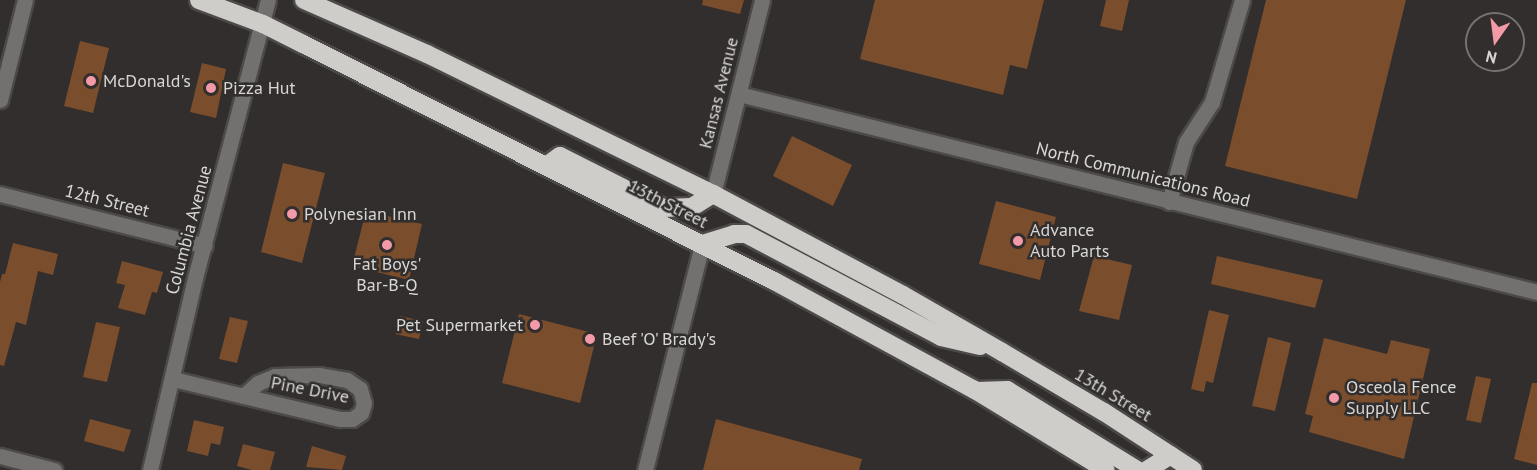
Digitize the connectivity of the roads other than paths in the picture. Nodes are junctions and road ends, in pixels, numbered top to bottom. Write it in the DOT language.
graph roads {
  1 [pos="25,0"];
  2 [pos="199,0"];
  3 [pos="268,0"];
  4 [pos="304,0"];
  5 [pos="762,0"];
  6 [pos="1242,0"];
  7 [pos="263,24"];
  8 [pos="739,94"];
  9 [pos="0,100"];
  10 [pos="546,166"];
  11 [pos="0,194"];
  12 [pos="713,194"];
  13 [pos="1169,202"];
  14 [pos="702,244"];
  15 [pos="205,246"];
  16 [pos="1537,292"];
  17 [pos="1002,352"];
  18 [pos="173,379"];
  19 [pos="977,392"];
  20 [pos="243,396"];
  21 [pos="1171,455"];
  22 [pos="0,456"];
  23 [pos="54,470"];
  24 [pos="150,470"];
  25 [pos="645,470"];
  26 [pos="1106,470"];
  27 [pos="1137,470"];
  28 [pos="1147,470"];
  29 [pos="1193,470"];
  1 -- 9 [label="street"];
  2 -- 7 [label="highway, 13th Street"];
  3 -- 7 [label="street, Columbia Avenue"];
  4 -- 12 [label="highway, 13th Street"];
  5 -- 8 [label="street, Kansas Avenue"];
  6 -- 13 [label="street"];
  7 -- 10 [label="highway, 13th Street"];
  7 -- 15 [label="street, Columbia Avenue"];
  8 -- 12 [label="street, Kansas Avenue"];
  8 -- 13 [label="street, North Communications Road"];
  10 -- 12 [label="highway"];
  10 -- 14 [label="highway, 13th Street"];
  11 -- 15 [label="street, 12th Street"];
  12 -- 17 [label="highway, 13th Street"];
  13 -- 16 [label="street, North Communications Road"];
  14 -- 17 [label="highway"];
  14 -- 19 [label="highway, 13th Street"];
  14 -- 25 [label="street"];
  15 -- 18 [label="street, Columbia Avenue"];
  17 -- 21 [label="highway, 13th Street"];
  18 -- 20 [label="street, Pine Drive"];
  18 -- 24 [label="street, Columbia Avenue"];
  19 -- 26 [label="highway, 13th Street"];
  19 -- 27 [label="highway"];
  20 -- 20 [label="street, Pine Drive"];
  21 -- 28 [label="highway"];
  21 -- 29 [label="highway, 13th Street"];
  22 -- 23 [label="street"];
}
